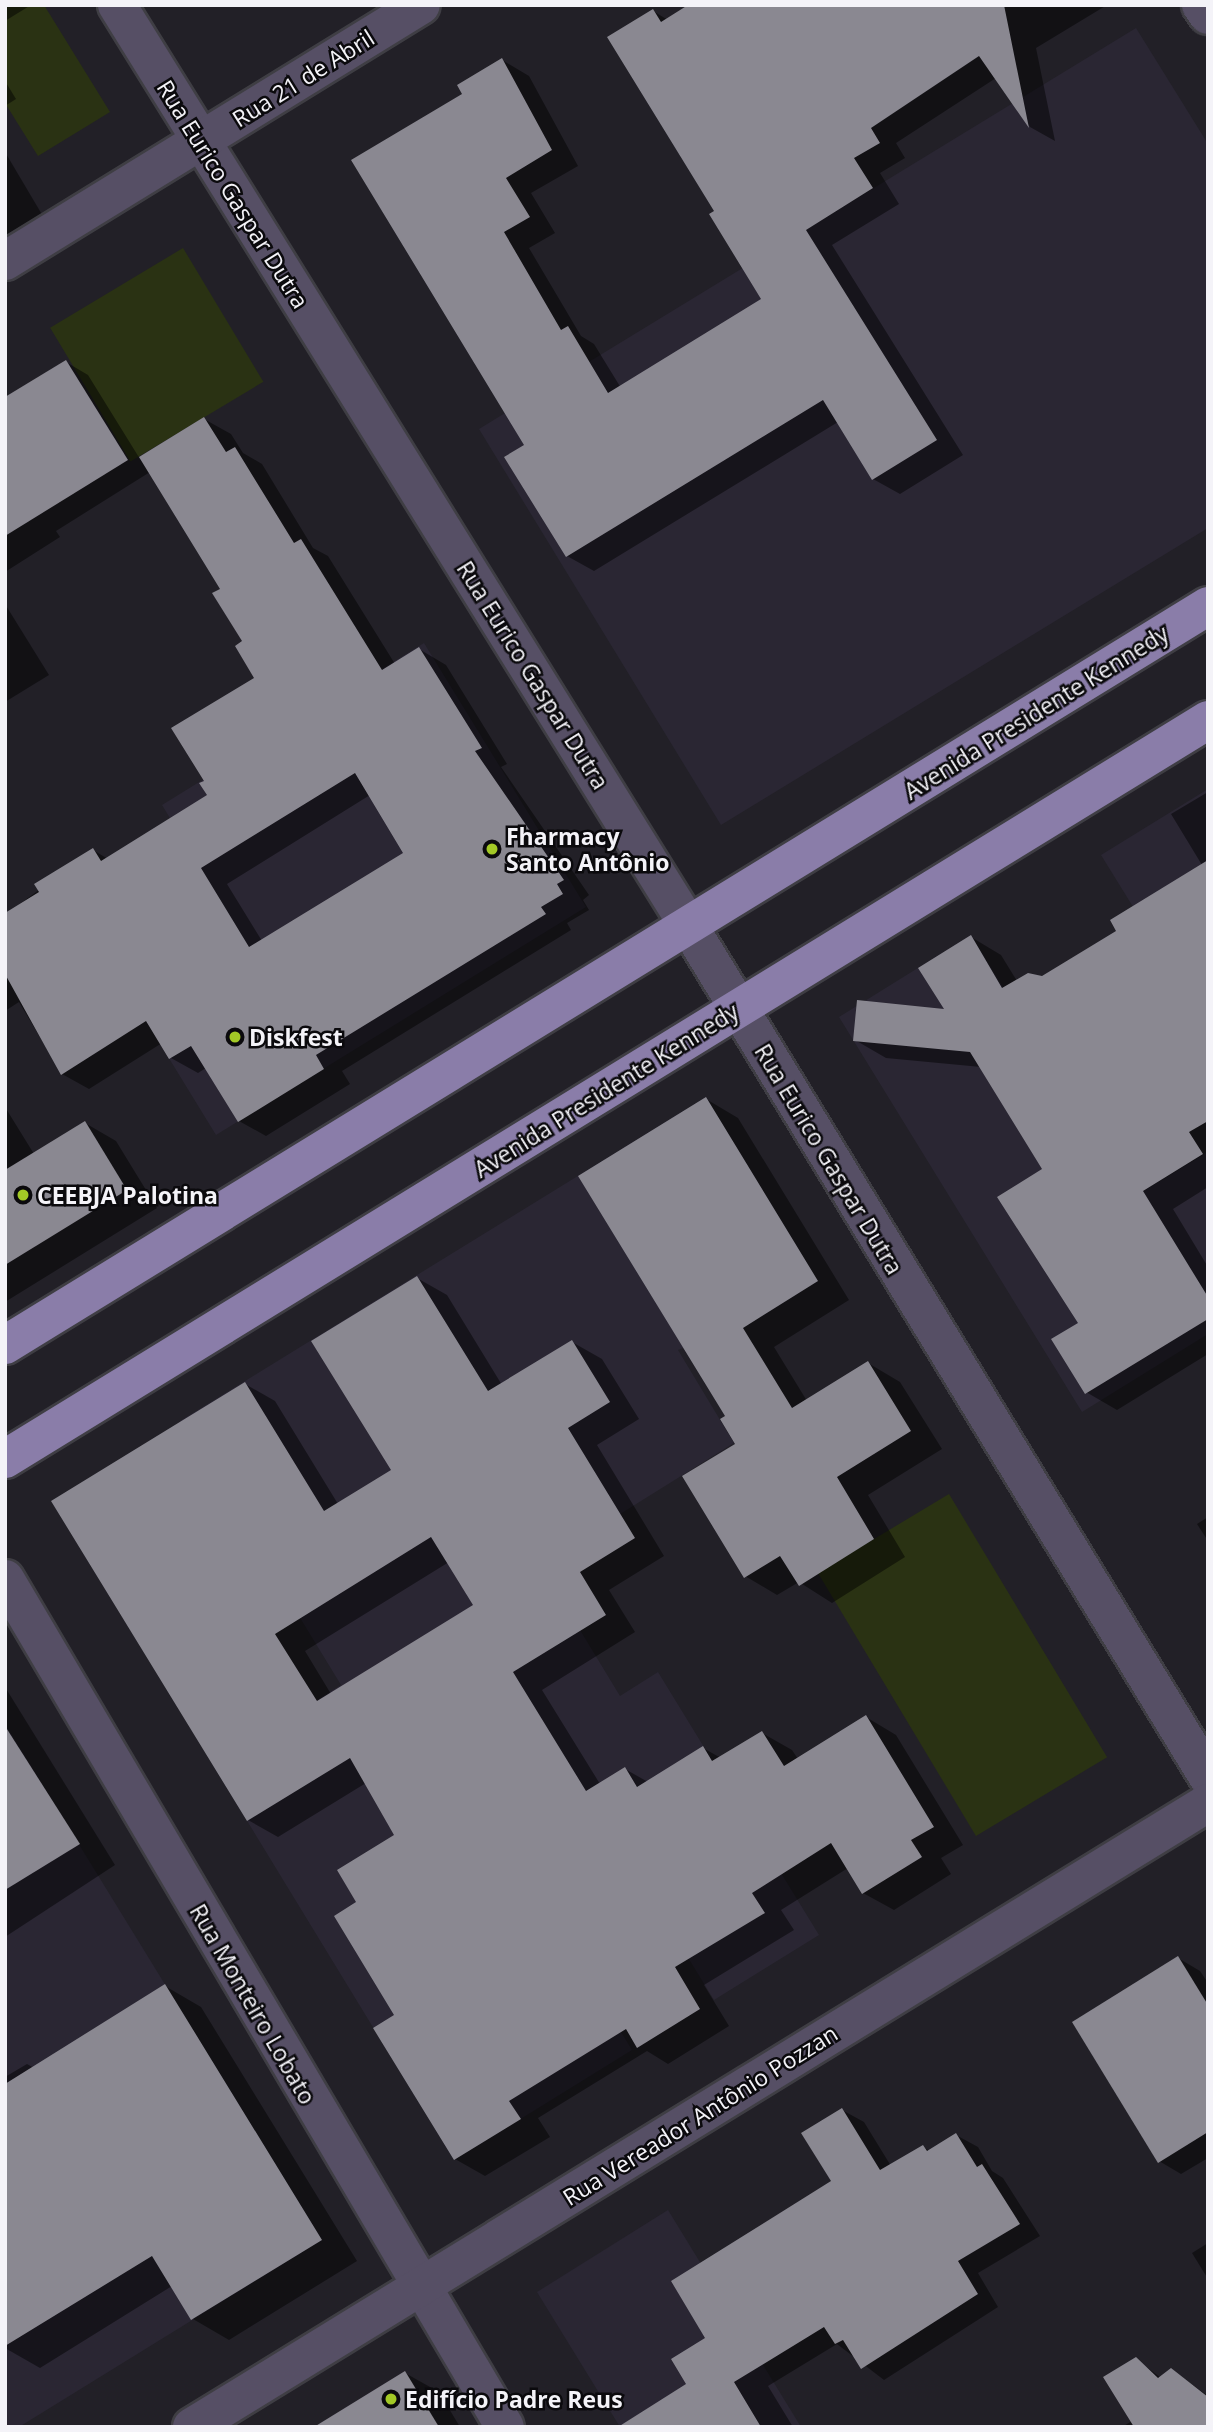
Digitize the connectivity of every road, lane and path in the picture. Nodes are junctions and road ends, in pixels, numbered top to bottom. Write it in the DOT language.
graph roads {
  1 [pos="117,5"];
  2 [pos="421,5"];
  3 [pos="1201,5"];
  4 [pos="1208,15"];
  5 [pos="200,142"];
  6 [pos="5,261"];
  7 [pos="1208,606"];
  8 [pos="1208,720"];
  9 [pos="688,925"];
  10 [pos="737,1009"];
  11 [pos="5,1345"];
  12 [pos="5,1459"];
  13 [pos="5,1578"];
  14 [pos="1208,1777"];
  15 [pos="1208,1803"];
  16 [pos="419,2287"];
  17 [pos="192,2427"];
  18 [pos="505,2427"];
  1 -- 5 [label="street, Rua Eurico Gaspar Dutra"];
  2 -- 5 [label="street, Rua 21 de Abril"];
  3 -- 4 [label="street"];
  5 -- 6 [label="street, Rua 21 de Abril"];
  5 -- 9 [label="street, Rua Eurico Gaspar Dutra"];
  7 -- 9 [label="main road, Avenida Presidente Kennedy"];
  8 -- 10 [label="main road, Avenida Presidente Kennedy"];
  9 -- 10 [label="street, Rua Eurico Gaspar Dutra"];
  9 -- 11 [label="main road, Avenida Presidente Kennedy"];
  10 -- 12 [label="main road, Avenida Presidente Kennedy"];
  10 -- 14 [label="street, Rua Eurico Gaspar Dutra"];
  13 -- 16 [label="street, Rua Monteiro Lobato"];
  15 -- 16 [label="street, Rua Vereador Antônio Pozzan"];
  16 -- 17 [label="street, Rua Vereador Antônio Pozzan"];
  16 -- 18 [label="street, Rua Monteiro Lobato"];
}
